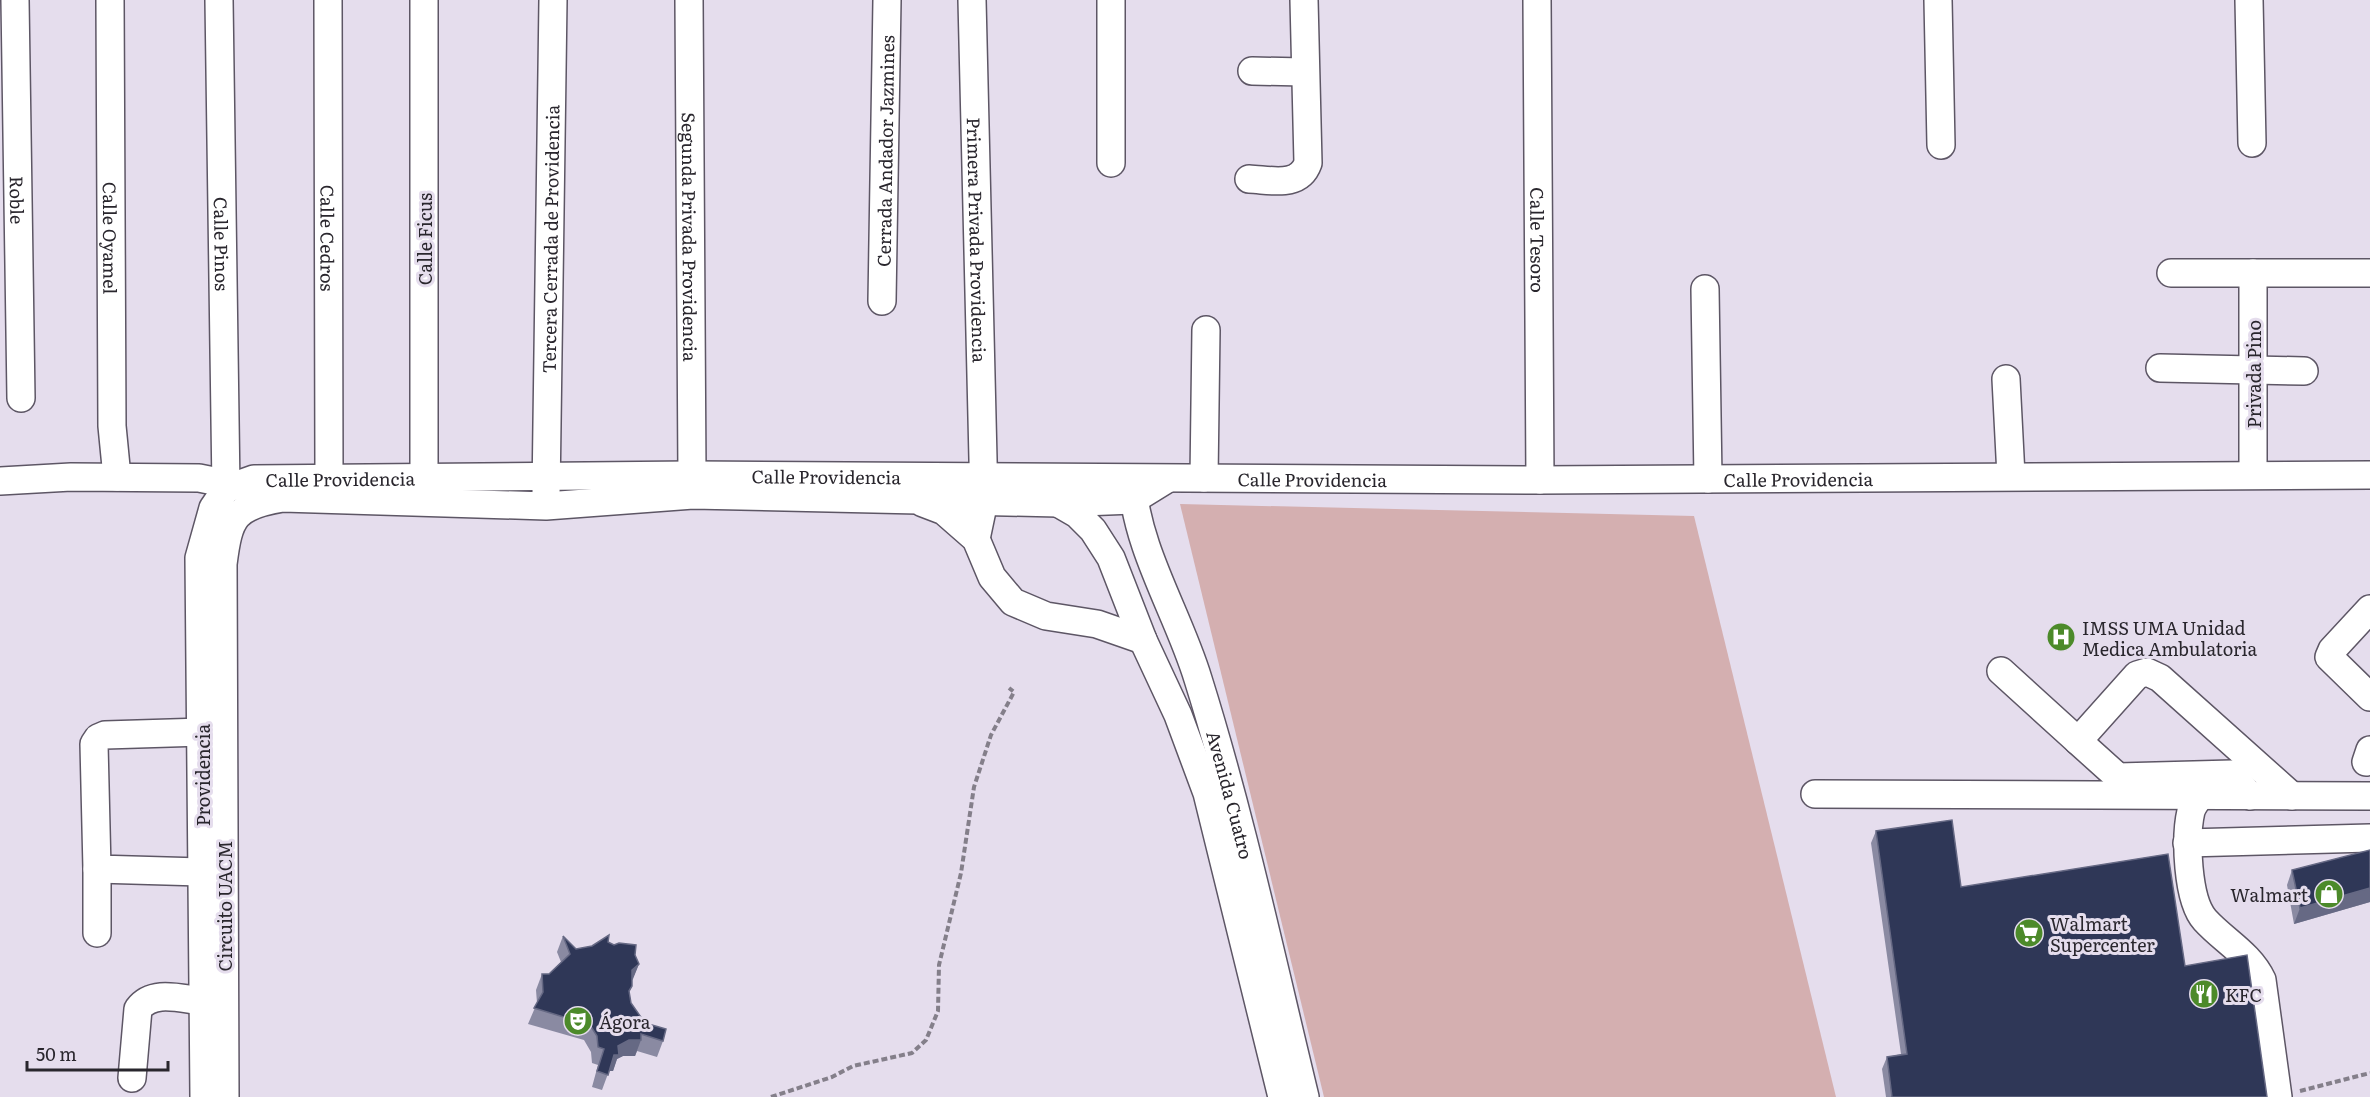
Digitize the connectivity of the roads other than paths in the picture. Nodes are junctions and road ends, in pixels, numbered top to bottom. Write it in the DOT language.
graph roads {
  1 [pos="15,0"];
  2 [pos="110,0"];
  3 [pos="219,0"];
  4 [pos="328,0"];
  5 [pos="424,0"];
  6 [pos="553,0"];
  7 [pos="689,0"];
  8 [pos="887,0"];
  9 [pos="972,0"];
  10 [pos="1111,0"];
  11 [pos="1304,0"];
  12 [pos="1537,0"];
  13 [pos="1938,0"];
  14 [pos="2249,0"];
  15 [pos="1252,71"];
  16 [pos="1304,72"];
  17 [pos="2252,143"];
  18 [pos="1941,145"];
  19 [pos="1111,163"];
  20 [pos="1249,179"];
  21 [pos="2171,273"];
  22 [pos="2253,273"];
  23 [pos="2370,273"];
  24 [pos="1705,289"];
  25 [pos="882,301"];
  26 [pos="1206,330"];
  27 [pos="2160,368"];
  28 [pos="2252,369"];
  29 [pos="2304,371"];
  30 [pos="2006,379"];
  31 [pos="21,398"];
  32 [pos="692,475"];
  33 [pos="2253,475"];
  34 [pos="2370,475"];
  35 [pos="2011,476"];
  36 [pos="117,477"];
  37 [pos="329,477"];
  38 [pos="547,477"];
  39 [pos="424,478"];
  40 [pos="1204,478"];
  41 [pos="10,480"];
  42 [pos="1540,480"];
  43 [pos="1708,480"];
  44 [pos="226,489"];
  45 [pos="1132,489"];
  46 [pos="983,490"];
  47 [pos="283,498"];
  48 [pos="907,498"];
  49 [pos="1059,503"];
  50 [pos="546,506"];
  51 [pos="976,539"];
  52 [pos="2370,609"];
  53 [pos="1143,640"];
  54 [pos="2001,671"];
  55 [pos="2367,688"];
  56 [pos="203,732"];
  57 [pos="2078,741"];
  58 [pos="1815,794"];
  59 [pos="2201,795"];
  60 [pos="2250,796"];
  61 [pos="2292,796"];
  62 [pos="2370,796"];
  63 [pos="2370,838"];
  64 [pos="2187,843"];
  65 [pos="97,869"];
  66 [pos="201,872"];
  67 [pos="97,933"];
  68 [pos="203,1001"];
  69 [pos="132,1078"];
  70 [pos="204,1097"];
  71 [pos="225,1097"];
  72 [pos="1282,1097"];
  73 [pos="1305,1097"];
  74 [pos="2278,1097"];
  1 -- 31 [label="street, Roble"];
  2 -- 36 [label="street, Calle Oyamel"];
  3 -- 44 [label="street, Calle Pinos"];
  4 -- 37 [label="street, Calle Cedros"];
  5 -- 39 [label="street, Calle Ficus"];
  6 -- 38 [label="street, Tercera Cerrada de Providencia"];
  7 -- 32 [label="street, Segunda Privada Providencia"];
  8 -- 25 [label="street, Cerrada Andador Jazmines"];
  9 -- 46 [label="street, Primera Privada Providencia"];
  10 -- 19 [label="street"];
  11 -- 16 [label="street"];
  12 -- 42 [label="street, Calle Tesoro"];
  13 -- 18 [label="street"];
  14 -- 17 [label="street"];
  15 -- 16 [label="street"];
  16 -- 20 [label="street"];
  21 -- 22 [label="street"];
  22 -- 23 [label="street"];
  22 -- 28 [label="street, Privada Pino"];
  24 -- 43 [label="street"];
  26 -- 40 [label="street"];
  27 -- 28 [label="street"];
  28 -- 29 [label="street"];
  28 -- 33 [label="street, Privada Pino"];
  30 -- 35 [label="street"];
  32 -- 38 [label="street, Calle Providencia"];
  32 -- 46 [label="street, Calle Providencia"];
  33 -- 34 [label="street, Calle Providencia"];
  33 -- 35 [label="street, Calle Providencia"];
  35 -- 43 [label="street, Calle Providencia"];
  36 -- 41 [label="street"];
  36 -- 44 [label="street"];
  37 -- 39 [label="street, Calle Providencia"];
  37 -- 44 [label="street, Calle Providencia"];
  38 -- 39 [label="street, Calle Providencia"];
  38 -- 50 [label="street, Tercera Cerrada de Providencia"];
  40 -- 42 [label="street, Calle Providencia"];
  40 -- 45 [label="street, Calle Providencia"];
  42 -- 43 [label="street, Calle Providencia"];
  44 -- 56 [label="street, Providencia"];
  45 -- 46 [label="street, Calle Providencia"];
  45 -- 49 [label="street, Calle Providencia"];
  45 -- 73 [label="street, Avenida Cuatro"];
  46 -- 48 [label="street, Calle Providencia"];
  46 -- 49 [label="street, Calle Providencia"];
  46 -- 51 [label="street, Primera Privada Providencia"];
  47 -- 50 [label="street, Calle Providencia"];
  47 -- 71 [label="street, Circuito UACM"];
  48 -- 50 [label="street, Calle Providencia"];
  48 -- 51 [label="street"];
  49 -- 53 [label="street, Avenida Cuatro"];
  51 -- 53 [label="street"];
  52 -- 55 [label="street"];
  53 -- 72 [label="street, Avenida Cuatro"];
  54 -- 57 [label="street"];
  56 -- 65 [label="street"];
  56 -- 66 [label="street, Providencia"];
  57 -- 60 [label="street"];
  57 -- 61 [label="street"];
  58 -- 59 [label="street"];
  59 -- 60 [label="street"];
  59 -- 64 [label="street"];
  60 -- 61 [label="street"];
  61 -- 62 [label="street"];
  63 -- 64 [label="street"];
  64 -- 74 [label="street"];
  65 -- 66 [label="street"];
  65 -- 67 [label="street"];
  66 -- 68 [label="street, Providencia"];
  68 -- 69 [label="street"];
  68 -- 70 [label="street, Providencia"];
}
